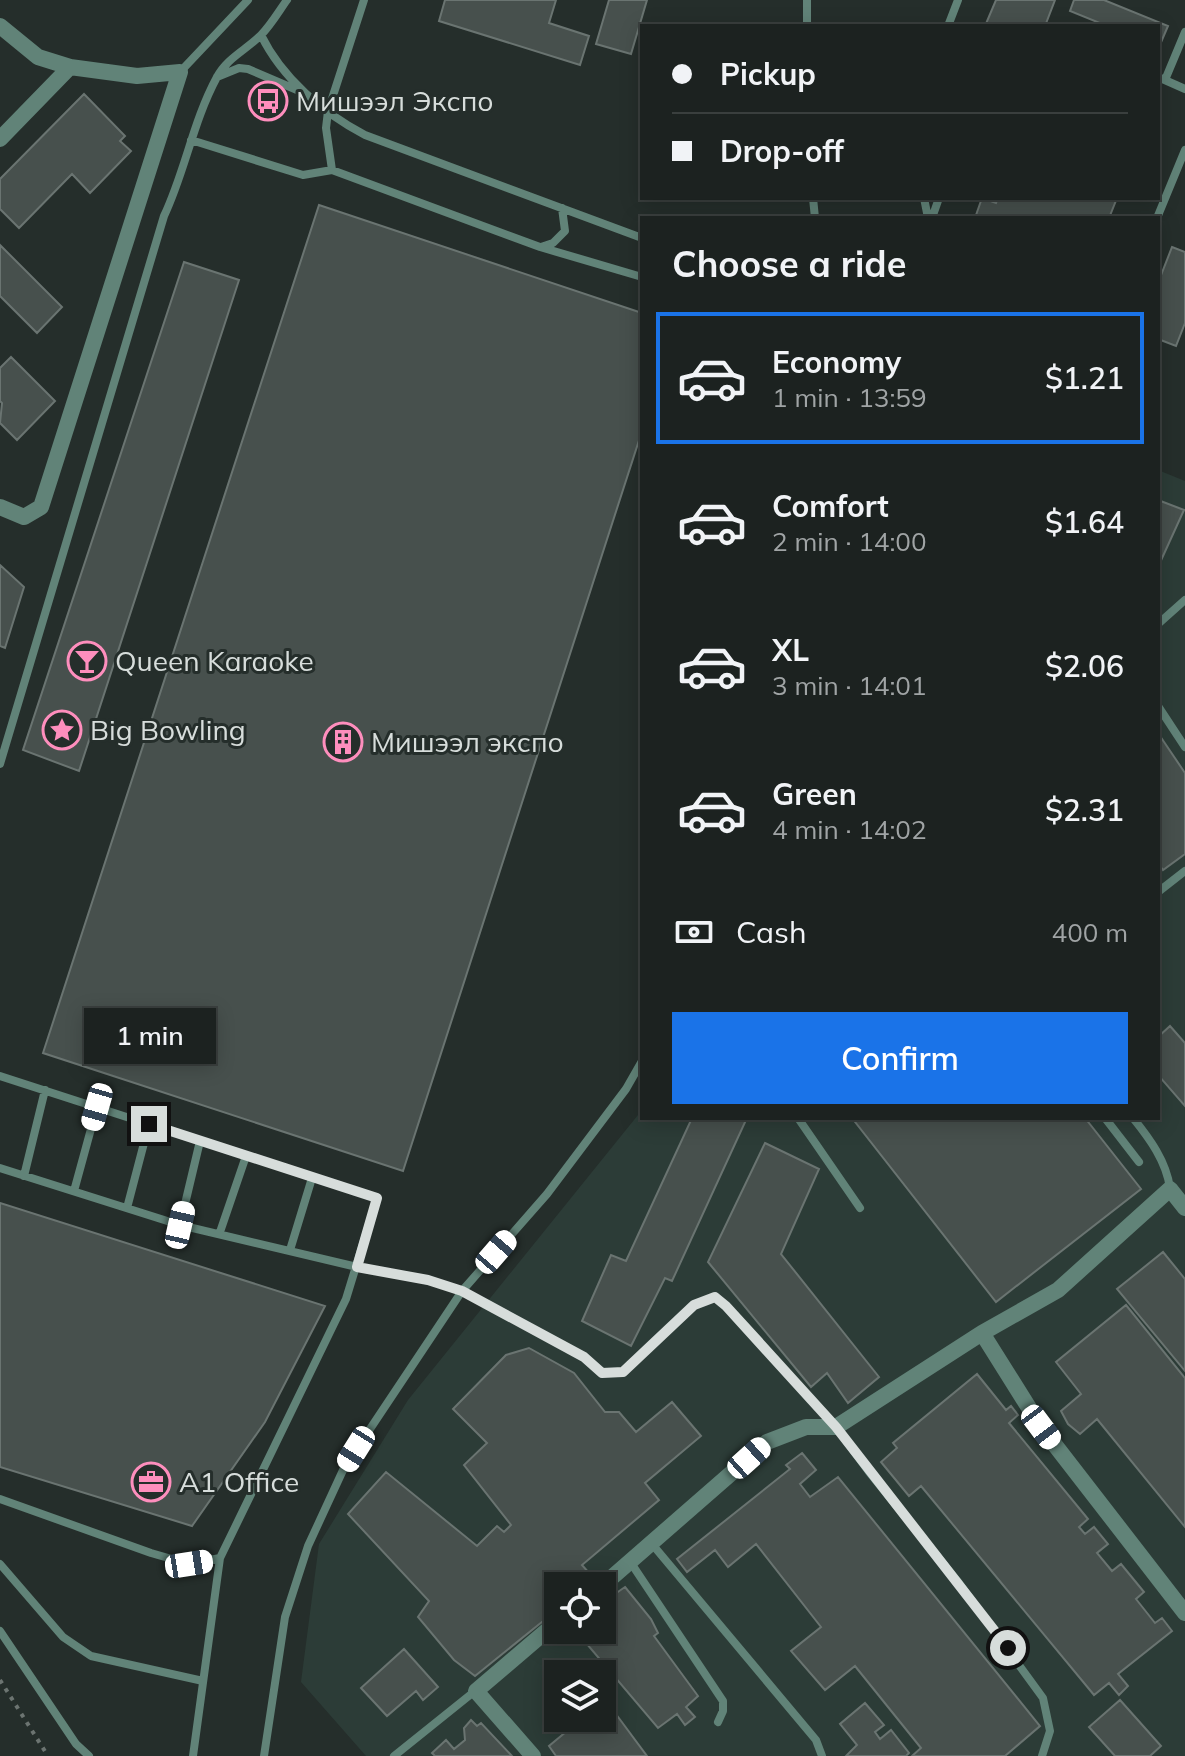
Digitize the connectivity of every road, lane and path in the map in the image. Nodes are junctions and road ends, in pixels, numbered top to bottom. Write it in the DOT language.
graph roads {
  1 [pos="248,0"];
  2 [pos="287,0"];
  3 [pos="364,0"];
  4 [pos="807,0"];
  5 [pos="958,0"];
  6 [pos="807,24"];
  7 [pos="949,24"];
  8 [pos="0,26"];
  9 [pos="1185,32"];
  10 [pos="261,35"];
  11 [pos="70,67"];
  12 [pos="180,72"];
  13 [pos="216,78"];
  14 [pos="1162,79"];
  15 [pos="1185,89"];
  16 [pos="309,94"];
  17 [pos="328,111"];
  18 [pos="0,139"];
  19 [pos="191,140"];
  20 [pos="1185,150"];
  21 [pos="332,170"];
  22 [pos="562,208"];
  23 [pos="1158,216"];
  24 [pos="640,237"];
  25 [pos="540,247"];
  26 [pos="640,276"];
  27 [pos="0,507"];
  28 [pos="1185,600"];
  29 [pos="1160,622"];
  30 [pos="1160,709"];
  31 [pos="1185,747"];
  32 [pos="0,764"];
  33 [pos="1185,871"];
  34 [pos="1160,890"];
  35 [pos="640,1064"];
  36 [pos="0,1076"];
  37 [pos="45,1090"];
  38 [pos="97,1107"];
  39 [pos="799,1120"];
  40 [pos="1107,1120"];
  41 [pos="1135,1120"];
  42 [pos="149,1124"];
  43 [pos="200,1141"];
  44 [pos="246,1156"];
  45 [pos="1139,1162"];
  46 [pos="0,1168"];
  47 [pos="24,1176"];
  48 [pos="312,1178"];
  49 [pos="1170,1189"];
  50 [pos="74,1191"];
  51 [pos="127,1208"];
  52 [pos="860,1208"];
  53 [pos="1185,1208"];
  54 [pos="180,1225"];
  55 [pos="220,1232"];
  56 [pos="290,1250"];
  57 [pos="357,1267"];
  58 [pos="462,1291"];
  59 [pos="982,1333"];
  60 [pos="836,1427"];
  61 [pos="0,1499"];
  62 [pos="652,1544"];
  63 [pos="220,1558"];
  64 [pos="631,1563"];
  65 [pos="0,1564"];
  66 [pos="616,1575"];
  67 [pos="1185,1613"];
  68 [pos="0,1631"];
  69 [pos="544,1633"];
  70 [pos="0,1680"];
  71 [pos="203,1681"];
  72 [pos="476,1691"];
  73 [pos="718,1722"];
  74 [pos="48,1756"];
  75 [pos="89,1756"];
  76 [pos="193,1756"];
  77 [pos="264,1756"];
  78 [pos="394,1756"];
  79 [pos="533,1756"];
  80 [pos="822,1756"];
  81 [pos="1042,1756"];
  1 -- 12 [label="lane"];
  2 -- 10 [label="lane"];
  3 -- 17 [label="lane"];
  4 -- 6 [label="lane"];
  5 -- 7 [label="lane"];
  8 -- 11 [label="street"];
  9 -- 14 [label="lane"];
  10 -- 13 [label="lane"];
  10 -- 16 [label="lane"];
  11 -- 12 [label="street"];
  11 -- 18 [label="street"];
  12 -- 27 [label="street"];
  13 -- 16 [label="lane"];
  13 -- 19 [label="lane"];
  14 -- 15 [label="lane"];
  16 -- 17 [label="lane"];
  17 -- 21 [label="lane"];
  17 -- 22 [label="lane"];
  19 -- 21 [label="lane"];
  19 -- 32 [label="lane"];
  20 -- 23 [label="lane"];
  21 -- 25 [label="lane"];
  22 -- 24 [label="lane"];
  22 -- 25 [label="lane"];
  25 -- 26 [label="lane"];
  28 -- 29 [label="lane"];
  30 -- 31 [label="lane"];
  33 -- 34 [label="lane"];
  35 -- 58 [label="lane"];
  36 -- 37 [label="lane"];
  37 -- 38 [label="lane"];
  37 -- 47 [label="lane"];
  38 -- 42 [label="lane"];
  38 -- 50 [label="lane"];
  39 -- 52 [label="lane"];
  40 -- 45 [label="lane"];
  41 -- 49 [label="lane"];
  42 -- 43 [label="lane"];
  42 -- 51 [label="lane"];
  43 -- 44 [label="lane"];
  43 -- 54 [label="lane"];
  44 -- 48 [label="lane"];
  44 -- 55 [label="lane"];
  46 -- 47 [label="lane"];
  47 -- 50 [label="lane"];
  48 -- 56 [label="lane"];
  48 -- 57 [label="lane"];
  49 -- 53 [label="street"];
  49 -- 59 [label="street"];
  50 -- 51 [label="lane"];
  51 -- 54 [label="lane"];
  54 -- 55 [label="lane"];
  55 -- 56 [label="lane"];
  56 -- 57 [label="lane"];
  57 -- 58 [label="lane"];
  57 -- 63 [label="lane"];
  58 -- 60 [label="lane"];
  58 -- 77 [label="lane"];
  59 -- 60 [label="street"];
  59 -- 67 [label="street"];
  60 -- 62 [label="street"];
  60 -- 81 [label="lane"];
  61 -- 63 [label="lane"];
  62 -- 64 [label="street"];
  62 -- 80 [label="lane"];
  63 -- 71 [label="lane"];
  64 -- 66 [label="street"];
  64 -- 73 [label="lane"];
  65 -- 71 [label="lane"];
  68 -- 75 [label="lane"];
  69 -- 72 [label="street"];
  70 -- 74 [label="path"];
  71 -- 76 [label="lane"];
  72 -- 78 [label="lane"];
  72 -- 79 [label="street"];
}
